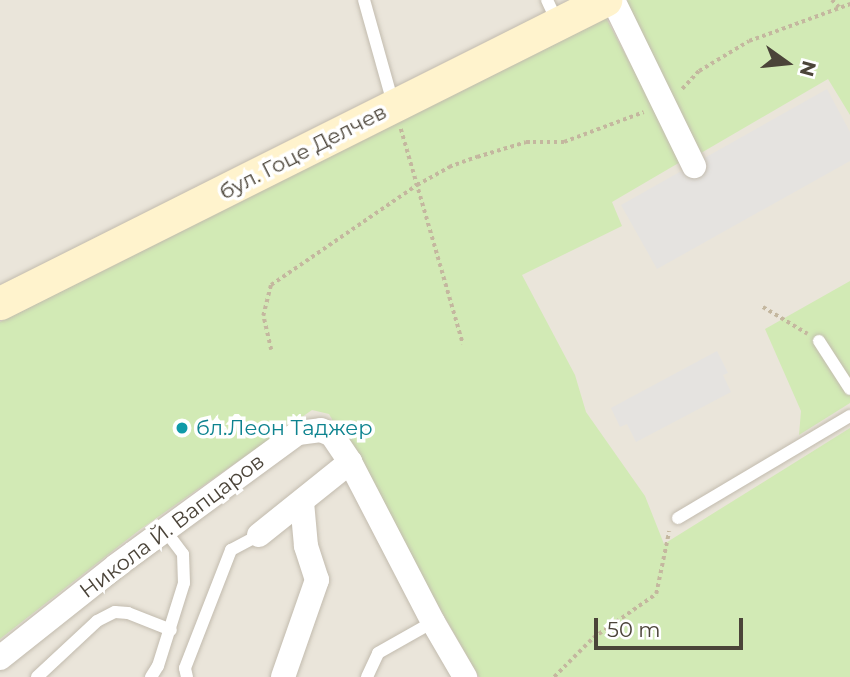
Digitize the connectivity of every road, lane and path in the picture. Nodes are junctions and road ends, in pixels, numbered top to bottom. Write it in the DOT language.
graph roads {
  1 [pos="364,0"];
  2 [pos="605,0"];
  3 [pos="613,0"];
  4 [pos="832,0"];
  5 [pos="850,4"];
  6 [pos="839,6"];
  7 [pos="553,12"];
  8 [pos="394,107"];
  9 [pos="665,107"];
  10 [pos="694,166"];
  11 [pos="417,185"];
  12 [pos="0,303"];
  13 [pos="763,307"];
  14 [pos="819,341"];
  15 [pos="463,344"];
  16 [pos="271,350"];
  17 [pos="850,389"];
  18 [pos="850,416"];
  19 [pos="350,462"];
  20 [pos="302,502"];
  21 [pos="678,518"];
  22 [pos="165,530"];
  23 [pos="259,535"];
  24 [pos="433,622"];
  25 [pos="171,630"];
  26 [pos="0,658"];
  27 [pos="37,677"];
  28 [pos="151,677"];
  29 [pos="187,677"];
  30 [pos="283,677"];
  31 [pos="368,677"];
  32 [pos="465,677"];
  33 [pos="554,677"];
  1 -- 8 [label="lane"];
  2 -- 7 [label="main road, бул. Гоце Делчев"];
  3 -- 9 [label="street"];
  4 -- 6 [label="path"];
  5 -- 6 [label="path"];
  6 -- 9 [label="path"];
  7 -- 8 [label="main road, бул. Гоце Делчев"];
  8 -- 11 [label="path"];
  8 -- 12 [label="main road, бул. Гоце Делчев"];
  9 -- 10 [label="street"];
  9 -- 11 [label="path"];
  11 -- 15 [label="path"];
  11 -- 16 [label="path"];
  13 -- 14 [label="path"];
  14 -- 17 [label="lane"];
  18 -- 21 [label="lane"];
  19 -- 20 [label="street"];
  19 -- 22 [label="street, Никола Й. Вапцаров"];
  19 -- 24 [label="street, Никола Й. Вапцаров"];
  20 -- 23 [label="street"];
  20 -- 30 [label="street"];
  21 -- 33 [label="path"];
  22 -- 25 [label="lane"];
  22 -- 26 [label="street, Никола Й. Вапцаров"];
  23 -- 29 [label="lane"];
  24 -- 31 [label="lane"];
  24 -- 32 [label="street, Никола Й. Вапцаров"];
  25 -- 27 [label="lane"];
  25 -- 28 [label="lane"];
}
